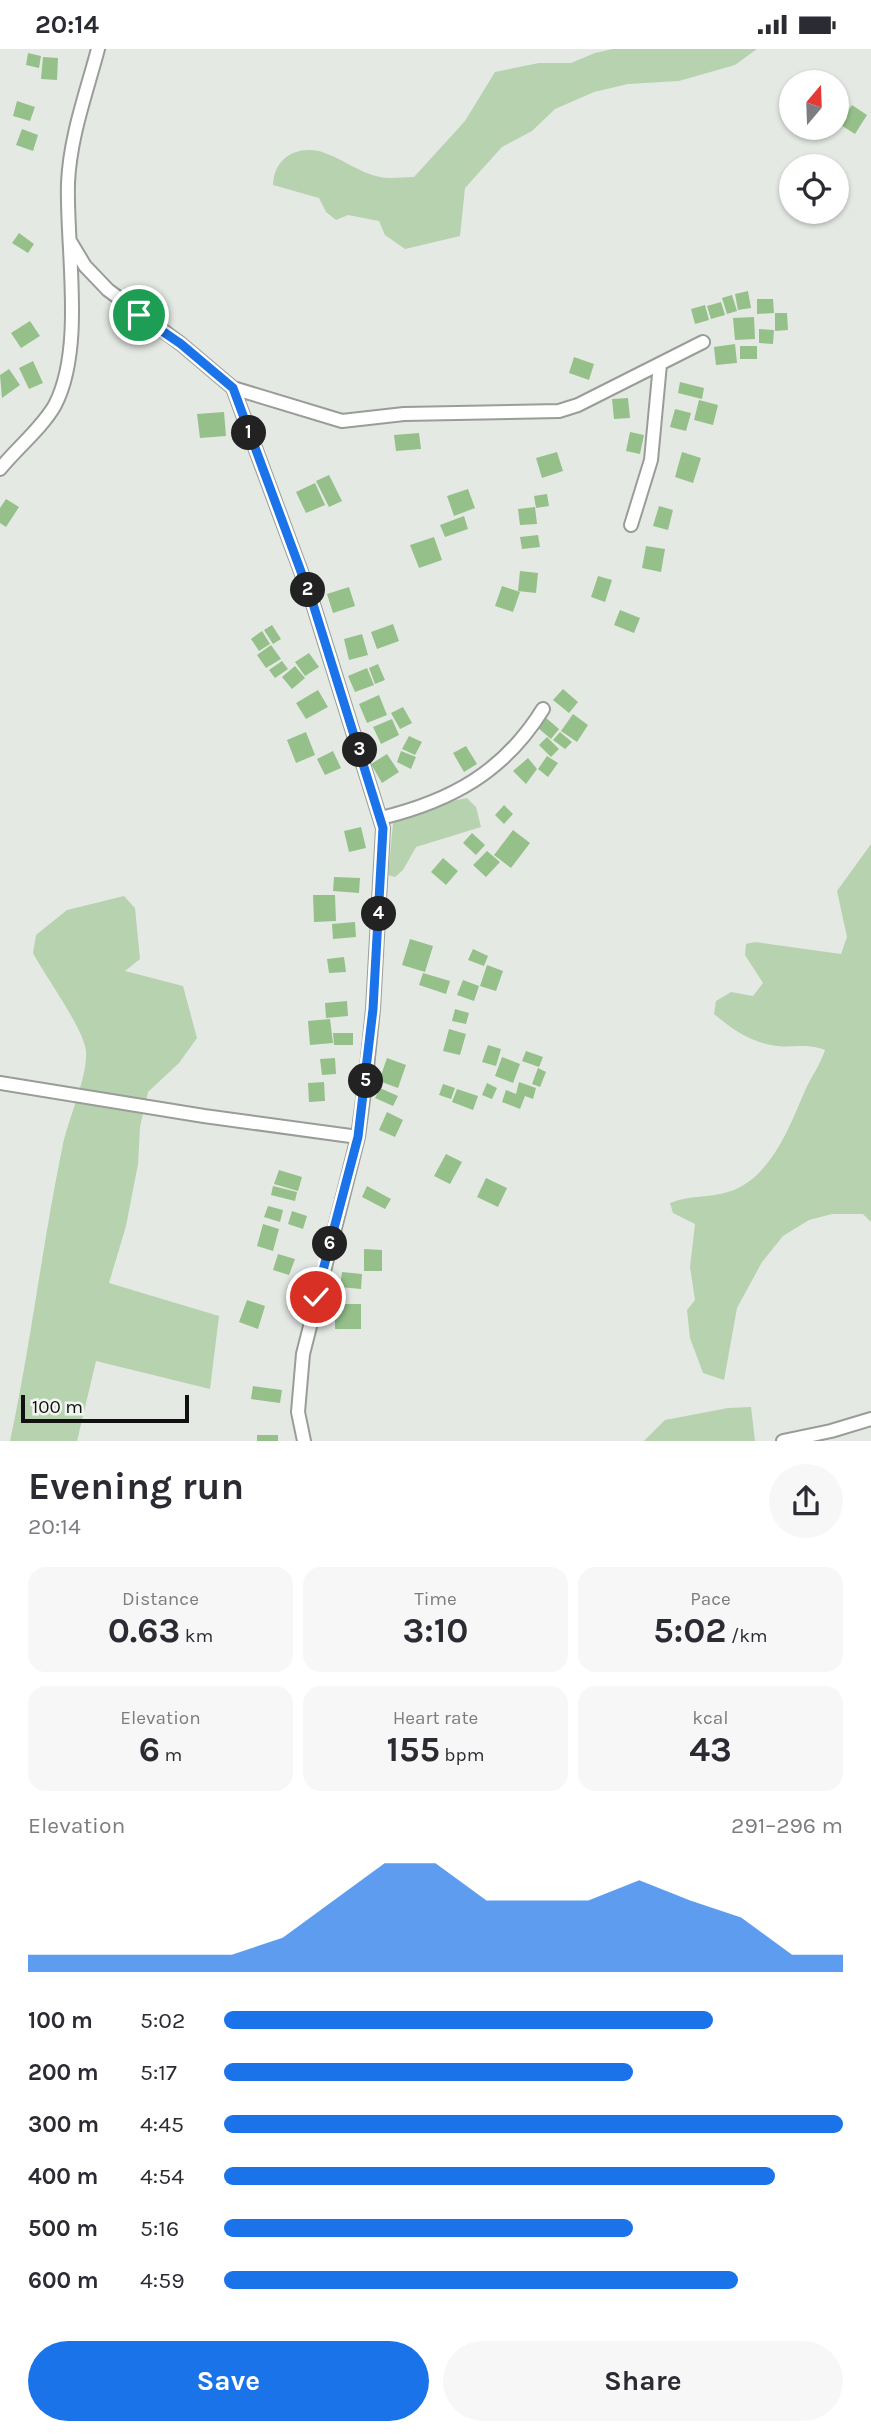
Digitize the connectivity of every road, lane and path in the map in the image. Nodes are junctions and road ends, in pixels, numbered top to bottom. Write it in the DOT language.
graph roads {
  1 [pos="98,49"];
  2 [pos="70,241"];
  3 [pos="703,342"];
  4 [pos="660,364"];
  5 [pos="233,388"];
  6 [pos="0,469"];
  7 [pos="631,525"];
  8 [pos="543,709"];
  9 [pos="381,818"];
  10 [pos="0,1083"];
  11 [pos="358,1137"];
  12 [pos="871,1419"];
  13 [pos="304,1441"];
  14 [pos="783,1441"];
  1 -- 2 [label="street"];
  2 -- 5 [label="street"];
  2 -- 6 [label="street"];
  3 -- 4 [label="street"];
  4 -- 5 [label="street"];
  4 -- 7 [label="street"];
  5 -- 9 [label="street"];
  8 -- 9 [label="street"];
  9 -- 11 [label="street"];
  10 -- 11 [label="street"];
  11 -- 13 [label="street"];
  12 -- 14 [label="street"];
}
